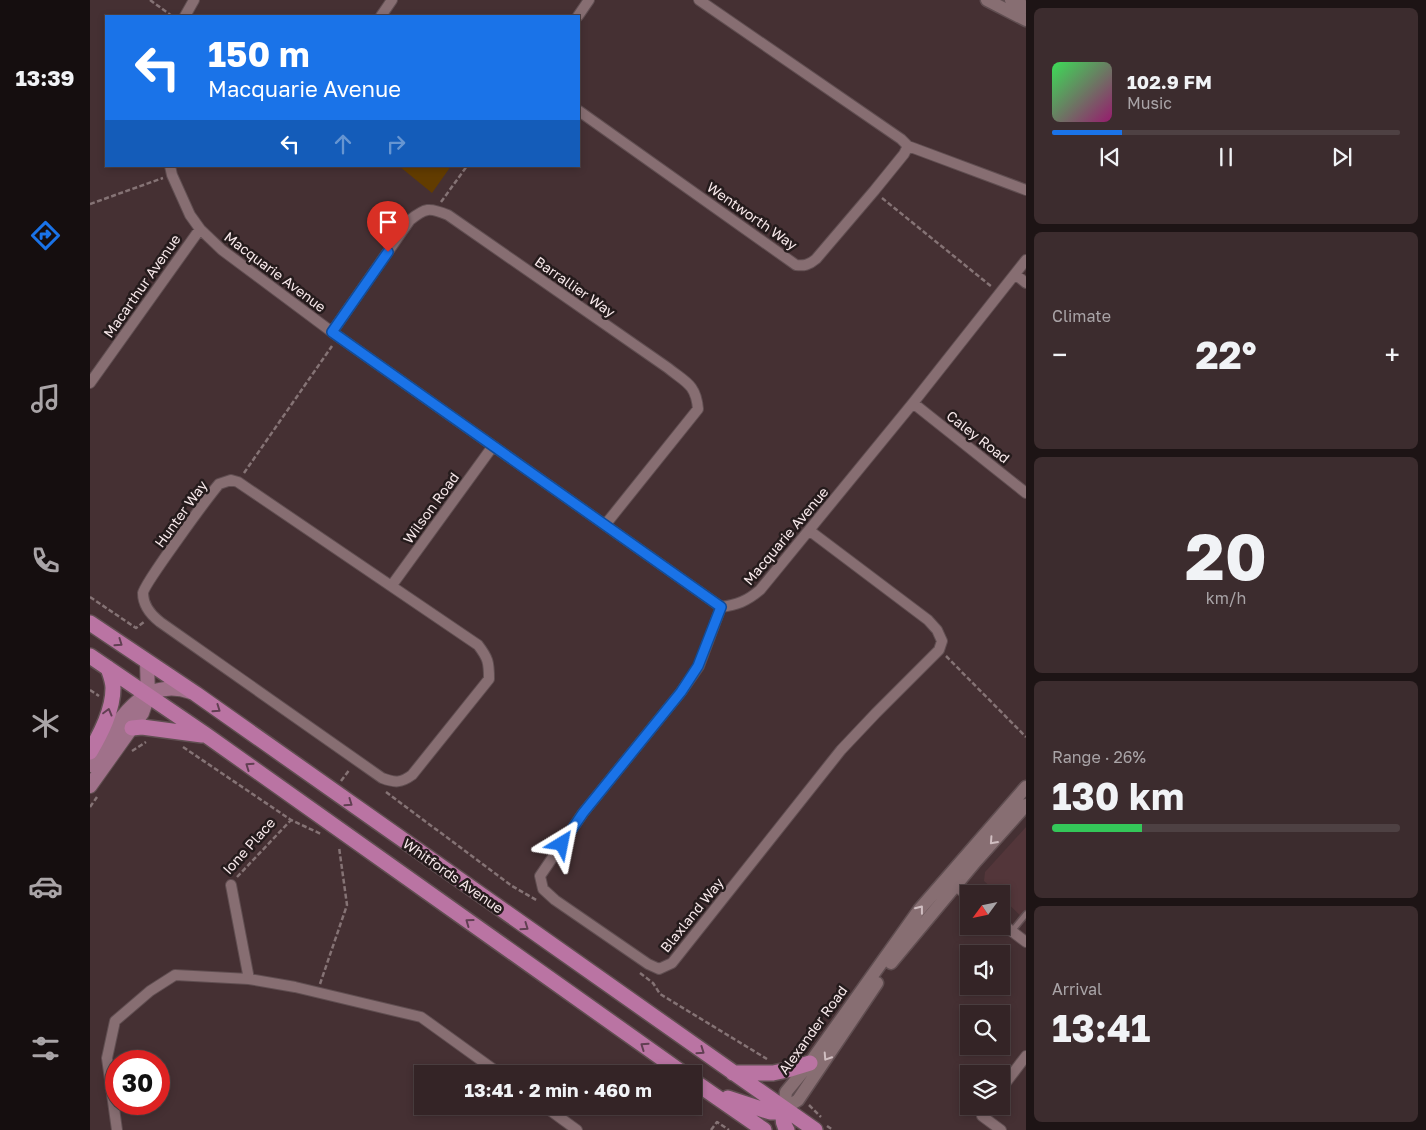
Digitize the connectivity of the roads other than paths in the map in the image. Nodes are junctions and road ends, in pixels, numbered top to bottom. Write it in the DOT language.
graph roads {
  1 [pos="194,0"];
  2 [pos="392,0"];
  3 [pos="588,0"];
  4 [pos="699,0"];
  5 [pos="987,0"];
  6 [pos="1011,0"];
  7 [pos="1026,7"];
  8 [pos="186,15"];
  9 [pos="382,15"];
  10 [pos="579,15"];
  11 [pos="1026,20"];
  12 [pos="580,112"];
  13 [pos="908,146"];
  14 [pos="171,170"];
  15 [pos="1026,190"];
  16 [pos="200,229"];
  17 [pos="1026,260"];
  18 [pos="1015,274"];
  19 [pos="1026,283"];
  20 [pos="335,334"];
  21 [pos="90,383"];
  22 [pos="913,403"];
  23 [pos="493,446"];
  24 [pos="1026,493"];
  25 [pos="605,525"];
  26 [pos="810,531"];
  27 [pos="392,585"];
  28 [pos="721,607"];
  29 [pos="90,623"];
  30 [pos="90,656"];
  31 [pos="148,662"];
  32 [pos="108,668"];
  33 [pos="148,694"];
  34 [pos="196,694"];
  35 [pos="132,728"];
  36 [pos="206,735"];
  37 [pos="90,752"];
  38 [pos="90,765"];
  39 [pos="1026,787"];
  40 [pos="95,789"];
  41 [pos="1026,805"];
  42 [pos="951,882"];
  43 [pos="231,885"];
  44 [pos="960,890"];
  45 [pos="1026,914"];
  46 [pos="1012,931"];
  47 [pos="1026,942"];
  48 [pos="249,979"];
  49 [pos="1026,1056"];
  50 [pos="810,1062"];
  51 [pos="488,1065"];
  52 [pos="671,1065"];
  53 [pos="733,1073"];
  54 [pos="1010,1077"];
  55 [pos="702,1086"];
  56 [pos="709,1091"];
  57 [pos="784,1108"];
  58 [pos="556,1115"];
  59 [pos="983,1115"];
  60 [pos="117,1130"];
  61 [pos="577,1130"];
  62 [pos="764,1130"];
  63 [pos="787,1130"];
  64 [pos="815,1130"];
  65 [pos="1001,1130"];
  1 -- 8 [label="street"];
  2 -- 9 [label="street"];
  3 -- 10 [label="street"];
  4 -- 13 [label="street"];
  5 -- 11 [label="street"];
  6 -- 7 [label="street"];
  12 -- 13 [label="street, Wentworth Way"];
  13 -- 15 [label="street"];
  14 -- 16 [label="street, Macquarie Avenue"];
  16 -- 20 [label="street, Macquarie Avenue"];
  16 -- 21 [label="street, Macarthur Avenue"];
  17 -- 18 [label="street, Macquarie Avenue"];
  18 -- 19 [label="street"];
  18 -- 22 [label="street, Macquarie Avenue"];
  20 -- 23 [label="street, Macquarie Avenue"];
  20 -- 25 [label="street, Barrallier Way"];
  22 -- 24 [label="street, Caley Road"];
  22 -- 26 [label="street, Macquarie Avenue"];
  23 -- 25 [label="street, Macquarie Avenue"];
  23 -- 27 [label="street, Wilson Road"];
  25 -- 28 [label="street, Macquarie Avenue"];
  26 -- 28 [label="street, Macquarie Avenue"];
  26 -- 28 [label="street, Blaxland Way"];
  27 -- 27 [label="street, Hunter Way"];
  29 -- 31 [label="main road, Whitfords Avenue, one-way"];
  30 -- 32 [label="main road, Whitfords Avenue"];
  31 -- 33 [label="main road"];
  31 -- 34 [label="main road, Whitfords Avenue"];
  32 -- 33 [label="main road, Whitfords Avenue"];
  37 -- 32 [label="main road, one-way"];
  33 -- 34 [label="main road"];
  33 -- 35 [label="main road"];
  33 -- 36 [label="main road, Whitfords Avenue"];
  33 -- 38 [label="main road"];
  34 -- 53 [label="main road, Whitfords Avenue, one-way"];
  35 -- 36 [label="main road"];
  35 -- 40 [label="main road"];
  52 -- 36 [label="main road, Whitfords Avenue, one-way"];
  39 -- 42 [label="street, Alexander Road"];
  41 -- 42 [label="street, Alexander Road, one-way"];
  42 -- 44 [label="street"];
  50 -- 42 [label="street, Alexander Road, one-way"];
  42 -- 57 [label="street, Alexander Road, one-way"];
  43 -- 48 [label="street, Ione Place"];
  45 -- 46 [label="lane"];
  46 -- 47 [label="street"];
  48 -- 51 [label="street"];
  48 -- 60 [label="street"];
  49 -- 54 [label="street"];
  50 -- 53 [label="main road"];
  50 -- 57 [label="street, Alexander Road"];
  53 -- 57 [label="main road, Whitfords Avenue"];
  55 -- 56 [label="main road"];
  56 -- 57 [label="main road"];
  56 -- 62 [label="main road"];
  57 -- 63 [label="main road"];
  57 -- 64 [label="main road, Whitfords Avenue"];
  58 -- 61 [label="street"];
  59 -- 65 [label="street"];
}
